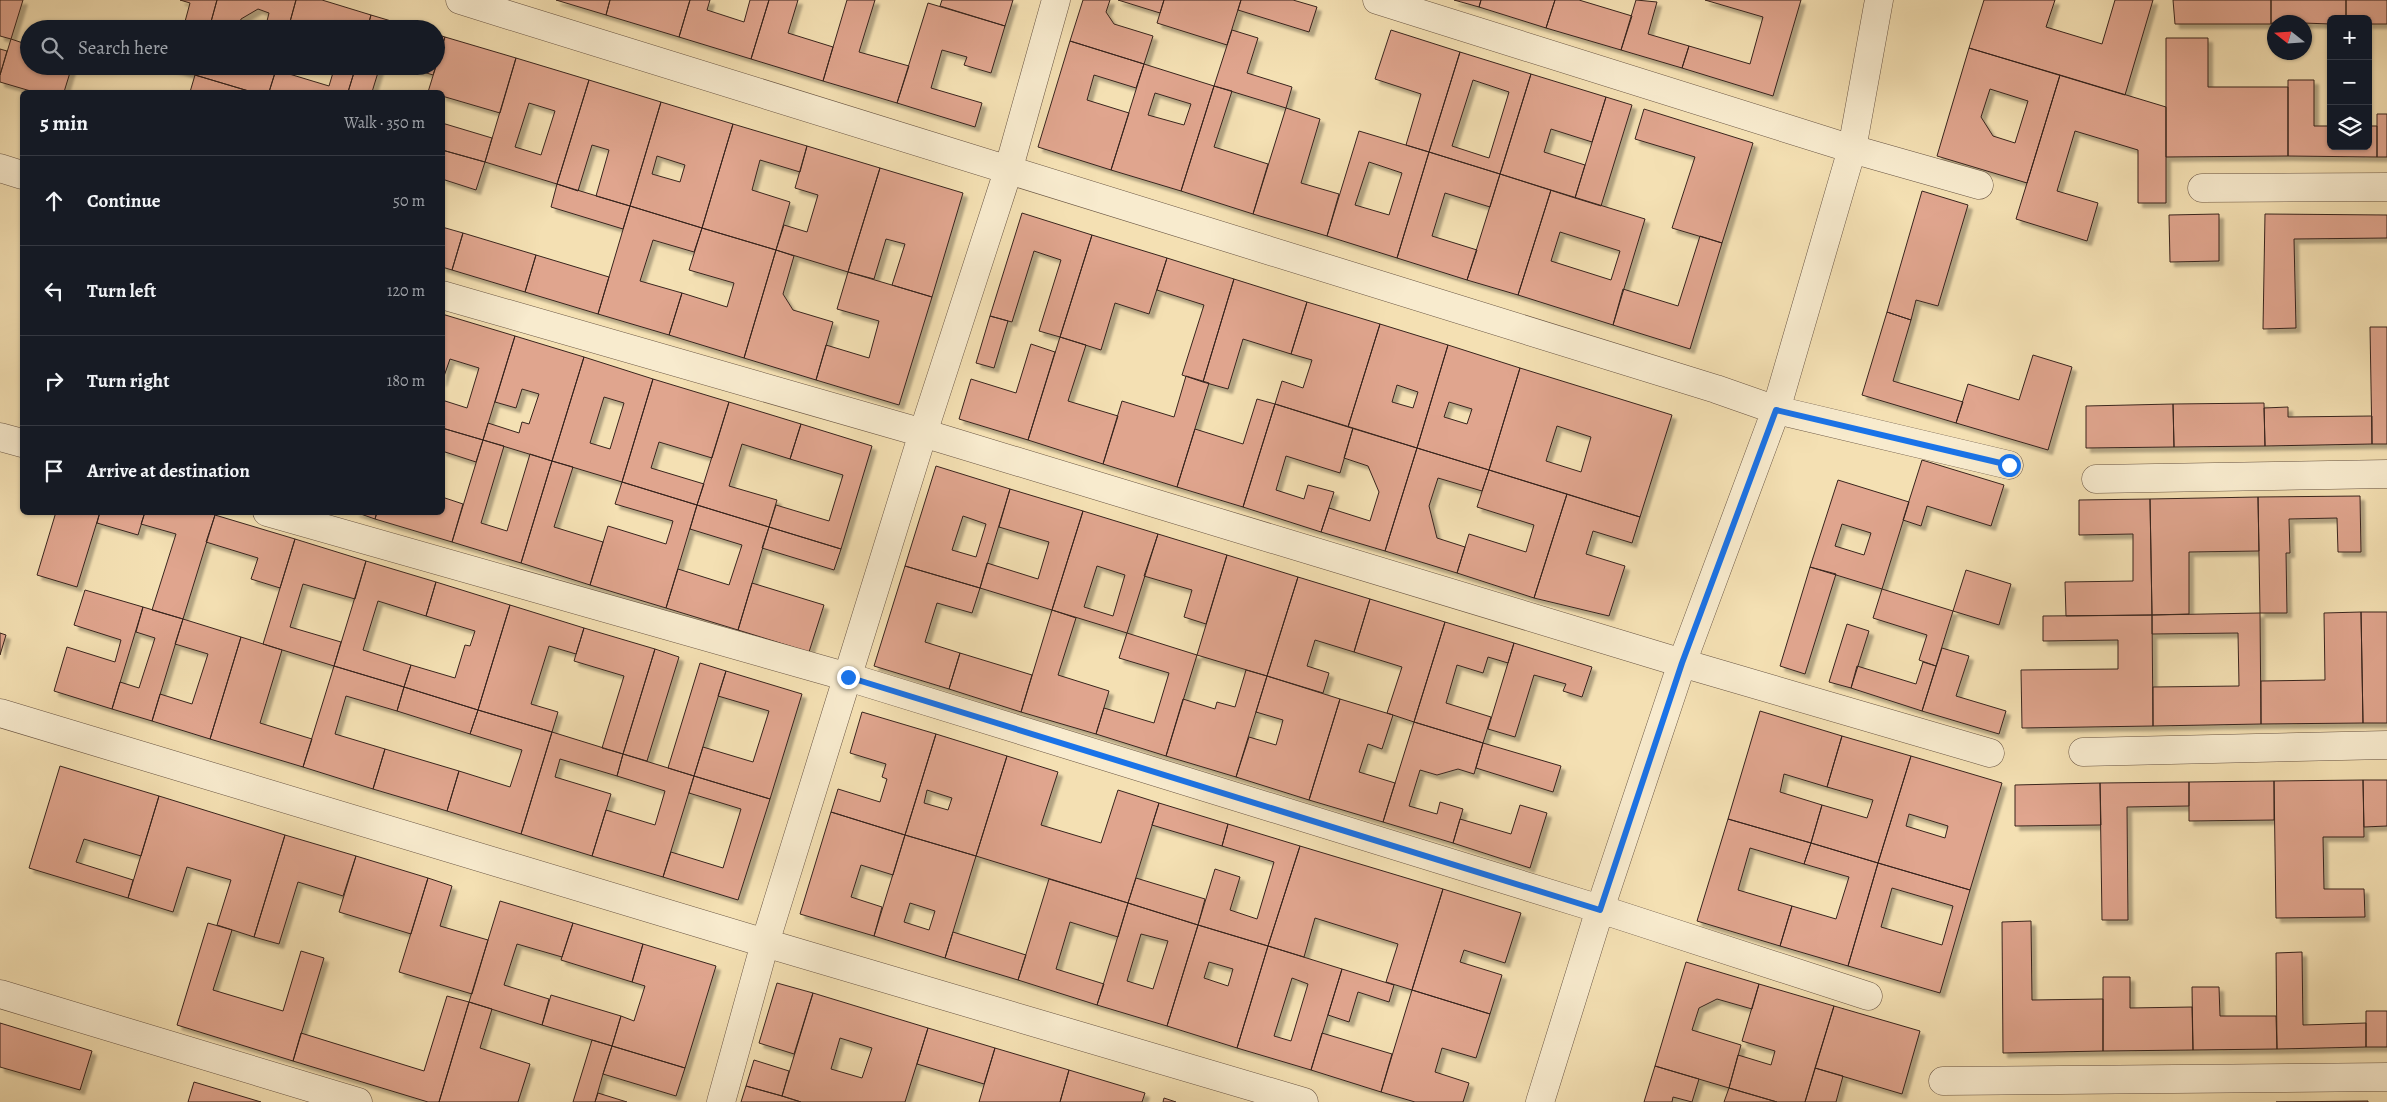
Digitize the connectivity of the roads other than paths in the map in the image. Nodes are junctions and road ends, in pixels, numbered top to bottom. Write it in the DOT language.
graph roads {
  1 [pos="460,0"];
  2 [pos="1056,0"];
  3 [pos="1377,0"];
  4 [pos="1878,0"];
  5 [pos="1852,149"];
  6 [pos="0,168"];
  7 [pos="1008,171"];
  8 [pos="20,173"];
  9 [pos="1979,185"];
  10 [pos="2387,187"];
  11 [pos="2202,188"];
  12 [pos="445,296"];
  13 [pos="1776,410"];
  14 [pos="923,433"];
  15 [pos="0,437"];
  16 [pos="20,442"];
  17 [pos="2009,465"];
  18 [pos="2387,474"];
  19 [pos="2096,480"];
  20 [pos="278,515"];
  21 [pos="1682,663"];
  22 [pos="848,677"];
  23 [pos="0,713"];
  24 [pos="2387,745"];
  25 [pos="2083,752"];
  26 [pos="1990,753"];
  27 [pos="1600,910"];
  28 [pos="765,943"];
  29 [pos="0,994"];
  30 [pos="1868,996"];
  31 [pos="2387,1077"];
  32 [pos="1943,1081"];
  33 [pos="358,1102"];
  34 [pos="721,1102"];
  35 [pos="1304,1102"];
  36 [pos="1540,1102"];
  1 -- 7 [label="street"];
  2 -- 7 [label="street"];
  3 -- 5 [label="street"];
  4 -- 5 [label="street"];
  5 -- 9 [label="street"];
  5 -- 13 [label="street"];
  6 -- 8 [label="street"];
  7 -- 13 [label="street"];
  7 -- 14 [label="street"];
  10 -- 11 [label="street"];
  12 -- 14 [label="street"];
  13 -- 17 [label="street"];
  13 -- 21 [label="street"];
  14 -- 21 [label="street"];
  14 -- 22 [label="street"];
  15 -- 16 [label="street"];
  18 -- 19 [label="street"];
  20 -- 22 [label="street"];
  21 -- 26 [label="street"];
  21 -- 27 [label="street"];
  22 -- 27 [label="street"];
  22 -- 28 [label="street"];
  23 -- 28 [label="street"];
  24 -- 25 [label="street"];
  27 -- 30 [label="street"];
  27 -- 36 [label="street"];
  28 -- 34 [label="street"];
  28 -- 35 [label="street"];
  29 -- 33 [label="street"];
  31 -- 32 [label="street"];
}
